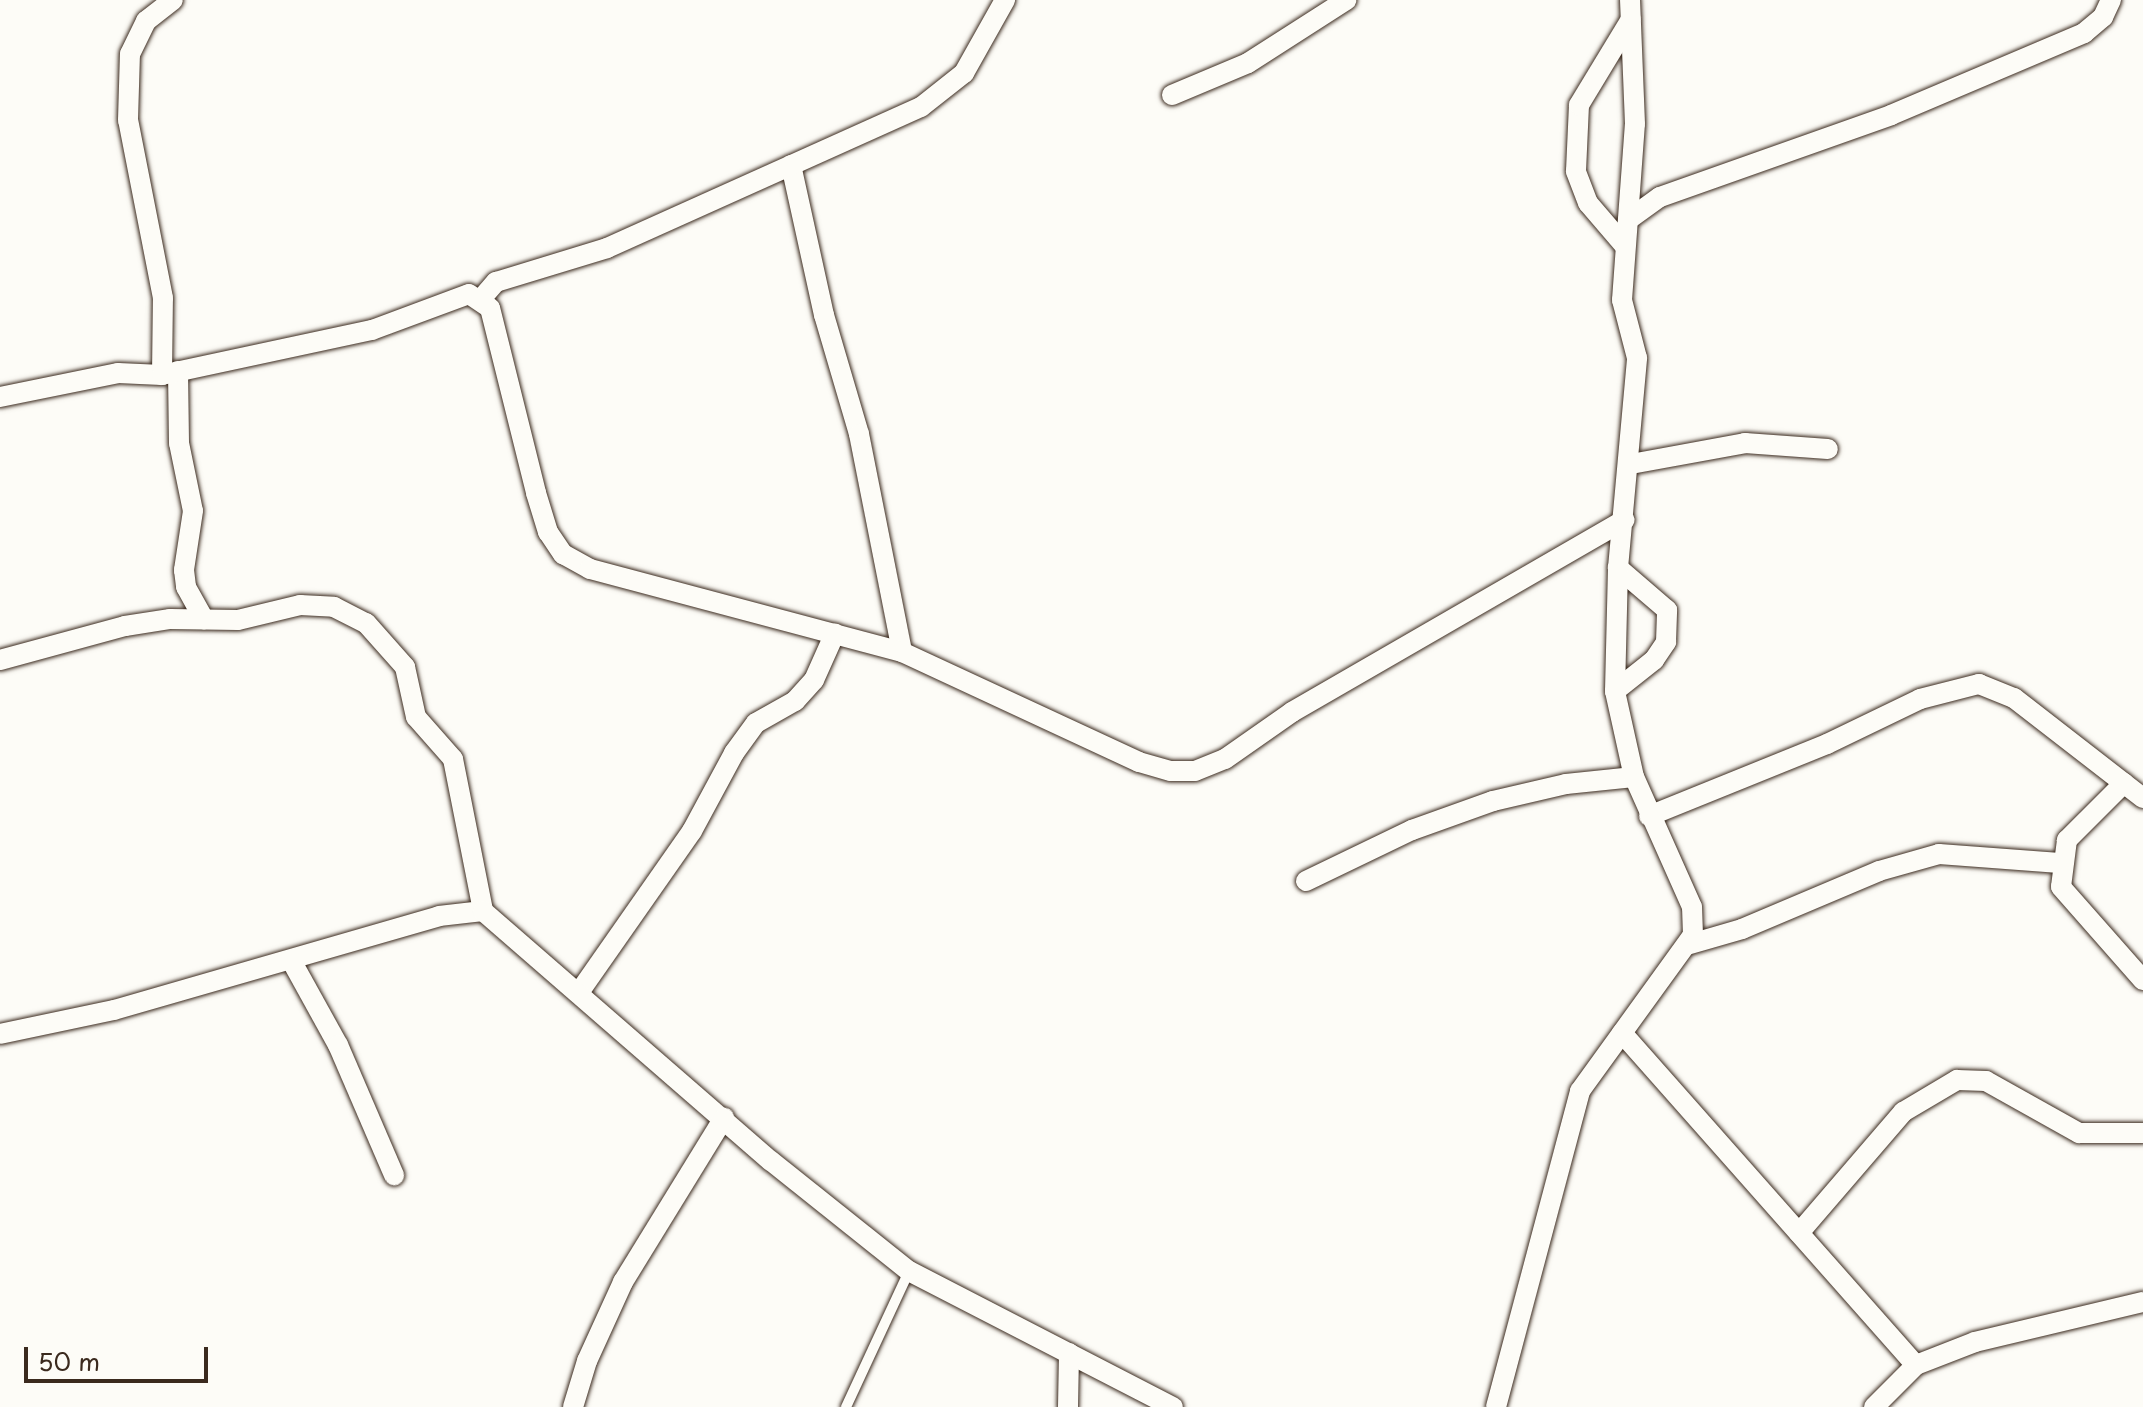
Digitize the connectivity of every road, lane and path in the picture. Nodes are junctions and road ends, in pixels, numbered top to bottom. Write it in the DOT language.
graph roads {
  1 [pos="173,0"];
  2 [pos="1005,0"];
  3 [pos="1346,0"];
  4 [pos="2111,0"];
  5 [pos="1631,10"];
  6 [pos="1172,95"];
  7 [pos="791,165"];
  8 [pos="1628,220"];
  9 [pos="1624,245"];
  10 [pos="481,299"];
  11 [pos="170,373"];
  12 [pos="0,397"];
  13 [pos="1828,449"];
  14 [pos="1631,464"];
  15 [pos="1625,520"];
  16 [pos="1618,568"];
  17 [pos="204,619"];
  18 [pos="835,633"];
  19 [pos="902,652"];
  20 [pos="0,660"];
  21 [pos="1615,691"];
  22 [pos="1634,777"];
  23 [pos="2124,783"];
  24 [pos="2143,798"];
  25 [pos="1649,816"];
  26 [pos="2060,863"];
  27 [pos="1306,881"];
  28 [pos="483,911"];
  29 [pos="1687,945"];
  30 [pos="291,960"];
  31 [pos="2143,980"];
  32 [pos="580,991"];
  33 [pos="1622,1033"];
  34 [pos="0,1034"];
  35 [pos="724,1118"];
  36 [pos="2143,1133"];
  37 [pos="394,1175"];
  38 [pos="1799,1233"];
  39 [pos="909,1271"];
  40 [pos="2143,1302"];
  41 [pos="1069,1353"];
  42 [pos="1916,1365"];
  43 [pos="573,1407"];
  44 [pos="846,1407"];
  45 [pos="1068,1407"];
  46 [pos="1173,1407"];
  47 [pos="1496,1407"];
  48 [pos="1874,1407"];
  1 -- 11 [label="street"];
  2 -- 7 [label="street"];
  3 -- 6 [label="street"];
  4 -- 8 [label="street"];
  5 -- 8 [label="street"];
  5 -- 9 [label="street"];
  7 -- 10 [label="street"];
  7 -- 19 [label="street"];
  8 -- 9 [label="street"];
  9 -- 14 [label="street"];
  10 -- 11 [label="street"];
  10 -- 18 [label="street"];
  11 -- 12 [label="street"];
  11 -- 17 [label="street"];
  13 -- 14 [label="street"];
  14 -- 15 [label="street"];
  15 -- 16 [label="street"];
  15 -- 19 [label="street"];
  16 -- 21 [label="street"];
  16 -- 21 [label="street"];
  17 -- 20 [label="street"];
  17 -- 28 [label="street"];
  18 -- 19 [label="street"];
  18 -- 32 [label="street"];
  21 -- 22 [label="street"];
  22 -- 25 [label="street"];
  22 -- 27 [label="street"];
  23 -- 24 [label="street"];
  23 -- 25 [label="street"];
  23 -- 26 [label="street"];
  25 -- 29 [label="street"];
  26 -- 29 [label="street"];
  26 -- 31 [label="street"];
  28 -- 30 [label="street"];
  28 -- 32 [label="street"];
  29 -- 33 [label="street"];
  30 -- 34 [label="street"];
  30 -- 37 [label="street"];
  32 -- 35 [label="street"];
  33 -- 38 [label="street"];
  33 -- 47 [label="street"];
  35 -- 39 [label="street"];
  35 -- 43 [label="street"];
  36 -- 38 [label="street"];
  38 -- 42 [label="street"];
  39 -- 41 [label="street"];
  39 -- 44 [label="lane"];
  40 -- 42 [label="street"];
  41 -- 45 [label="street"];
  41 -- 46 [label="street"];
  42 -- 48 [label="street"];
}
